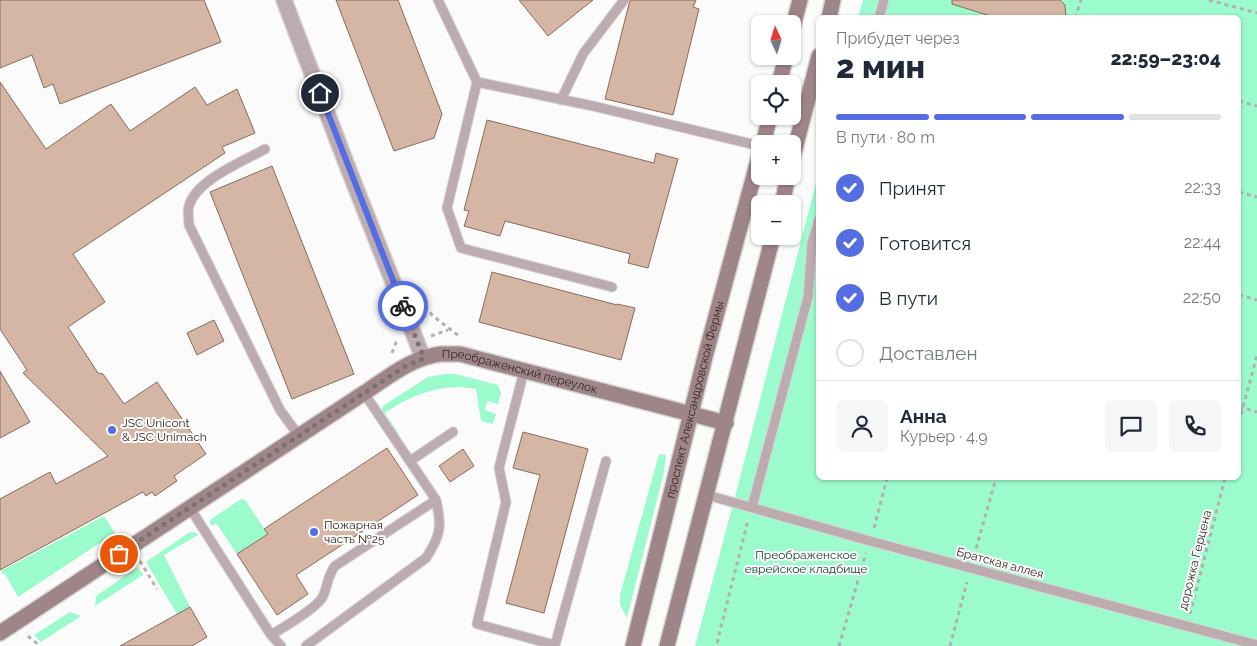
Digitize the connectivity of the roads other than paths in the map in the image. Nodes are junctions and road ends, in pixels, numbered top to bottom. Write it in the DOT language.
graph roads {
  1 [pos="284,0"];
  2 [pos="438,0"];
  3 [pos="624,0"];
  4 [pos="800,0"];
  5 [pos="833,0"];
  6 [pos="884,0"];
  7 [pos="796,15"];
  8 [pos="829,15"];
  9 [pos="880,15"];
  10 [pos="816,68"];
  11 [pos="477,82"];
  12 [pos="562,100"];
  13 [pos="798,135"];
  14 [pos="751,143"];
  15 [pos="265,149"];
  16 [pos="752,185"];
  17 [pos="816,229"];
  18 [pos="771,245"];
  19 [pos="612,287"];
  20 [pos="424,358"];
  21 [pos="524,371"];
  22 [pos="364,393"];
  23 [pos="692,415"];
  24 [pos="726,423"];
  25 [pos="453,432"];
  26 [pos="299,436"];
  27 [pos="410,461"];
  28 [pos="606,461"];
  29 [pos="707,494"];
  30 [pos="436,500"];
  31 [pos="752,507"];
  32 [pos="190,508"];
  33 [pos="0,633"];
  34 [pos="271,635"];
  35 [pos="1257,645"];
  36 [pos="281,646"];
  37 [pos="306,646"];
  38 [pos="633,646"];
  39 [pos="667,646"];
  1 -- 20 [label="street"];
  2 -- 11 [label="lane"];
  3 -- 12 [label="lane"];
  4 -- 7 [label="main road"];
  5 -- 8 [label="main road"];
  6 -- 9 [label="lane"];
  10 -- 13 [label="main road"];
  11 -- 12 [label="lane"];
  11 -- 19 [label="lane"];
  12 -- 14 [label="lane"];
  15 -- 26 [label="lane"];
  16 -- 23 [label="main road, проспект Александровской Фермы"];
  17 -- 31 [label="lane"];
  18 -- 24 [label="main road"];
  20 -- 21 [label="main road, Преображенский переулок"];
  20 -- 22 [label="main road, Преображенский переулок"];
  21 -- 23 [label="main road, Преображенский переулок"];
  21 -- 28 [label="lane"];
  22 -- 26 [label="main road, Преображенский переулок"];
  22 -- 27 [label="lane"];
  23 -- 24 [label="main road, Преображенский переулок"];
  23 -- 38 [label="main road, проспект Александровской Фермы"];
  24 -- 29 [label="main road"];
  25 -- 27 [label="lane"];
  26 -- 32 [label="main road, Преображенский переулок"];
  27 -- 30 [label="lane"];
  29 -- 31 [label="lane, Братская аллея"];
  29 -- 39 [label="main road"];
  30 -- 34 [label="lane"];
  30 -- 37 [label="lane"];
  31 -- 35 [label="lane, Братская аллея"];
  32 -- 33 [label="main road, Преображенский переулок"];
  32 -- 34 [label="lane"];
  34 -- 36 [label="lane"];
}
